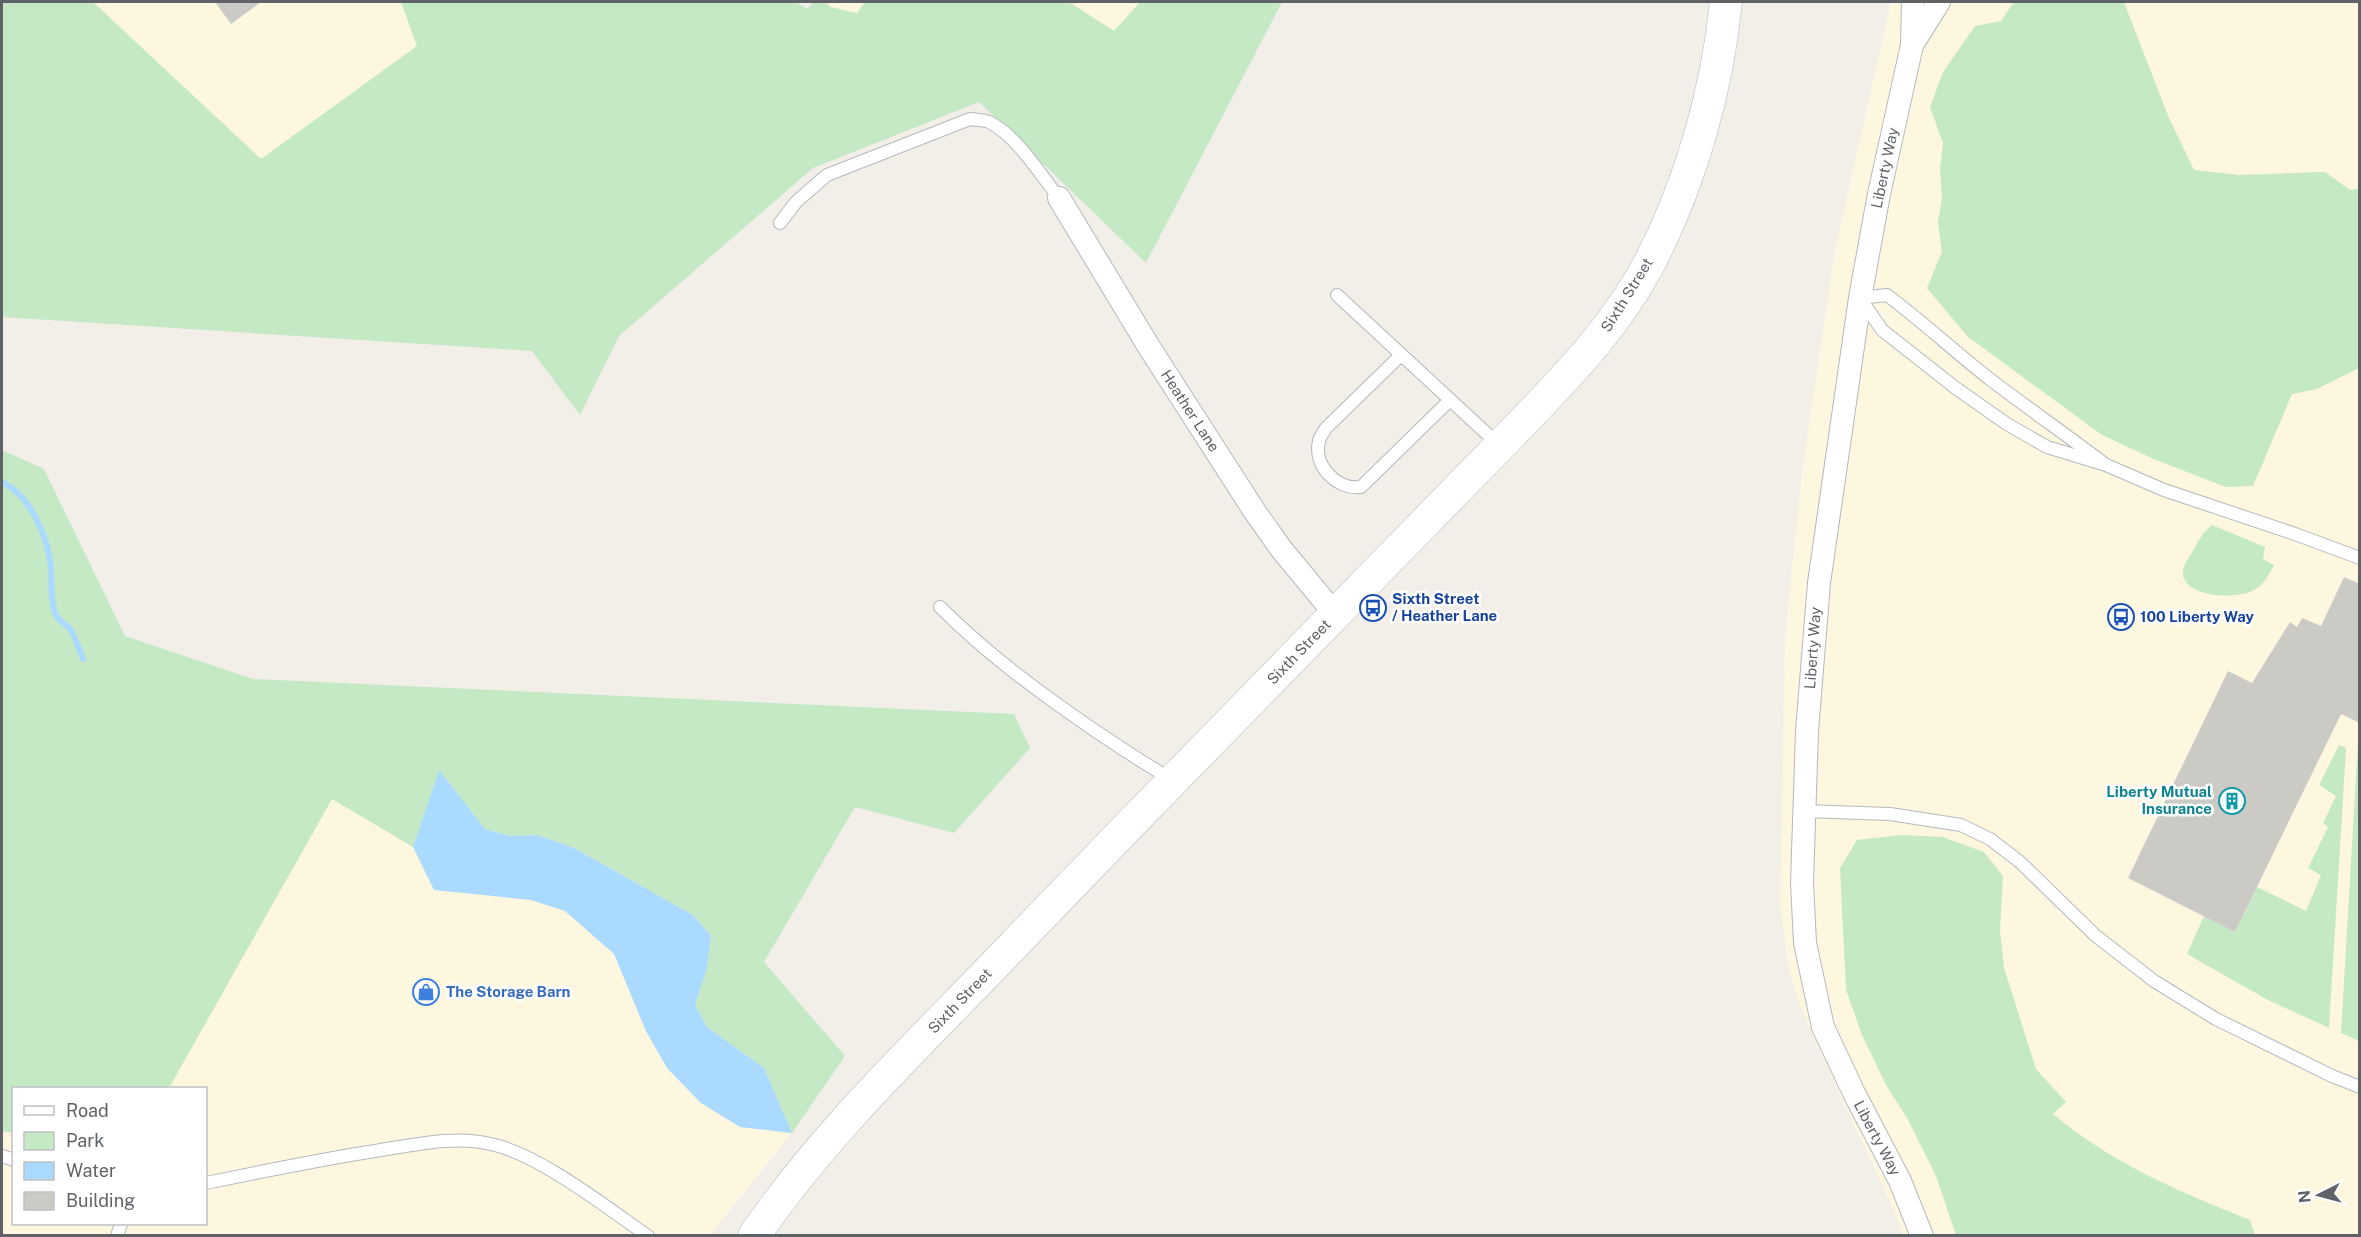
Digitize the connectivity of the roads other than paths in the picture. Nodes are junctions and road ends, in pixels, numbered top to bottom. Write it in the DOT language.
graph roads {
  1 [pos="1726,2"];
  2 [pos="1912,2"];
  3 [pos="1939,2"];
  4 [pos="1912,45"];
  5 [pos="1059,198"];
  6 [pos="780,223"];
  7 [pos="1337,296"];
  8 [pos="1860,298"];
  9 [pos="1401,355"];
  10 [pos="1450,400"];
  11 [pos="1500,447"];
  12 [pos="2106,465"];
  13 [pos="2360,558"];
  14 [pos="940,607"];
  15 [pos="1335,614"];
  16 [pos="1173,779"];
  17 [pos="1804,811"];
  18 [pos="2360,1087"];
  19 [pos="207,1183"];
  20 [pos="648,1236"];
  21 [pos="754,1236"];
  22 [pos="1922,1236"];
  1 -- 11 [label="main road, Sixth Street"];
  2 -- 4 [label="street, Liberty Way"];
  3 -- 4 [label="street, Liberty Way"];
  4 -- 8 [label="street, Liberty Way"];
  5 -- 6 [label="lane"];
  5 -- 15 [label="street, Heather Lane"];
  7 -- 9 [label="lane"];
  8 -- 12 [label="lane"];
  8 -- 12 [label="lane"];
  8 -- 17 [label="street, Liberty Way"];
  9 -- 10 [label="lane"];
  9 -- 10 [label="lane"];
  10 -- 11 [label="lane"];
  11 -- 15 [label="main road, Sixth Street"];
  12 -- 13 [label="lane"];
  14 -- 16 [label="lane"];
  15 -- 16 [label="main road, Sixth Street"];
  16 -- 21 [label="main road, Sixth Street"];
  17 -- 18 [label="lane"];
  17 -- 22 [label="street, Liberty Way"];
  19 -- 20 [label="lane"];
}
